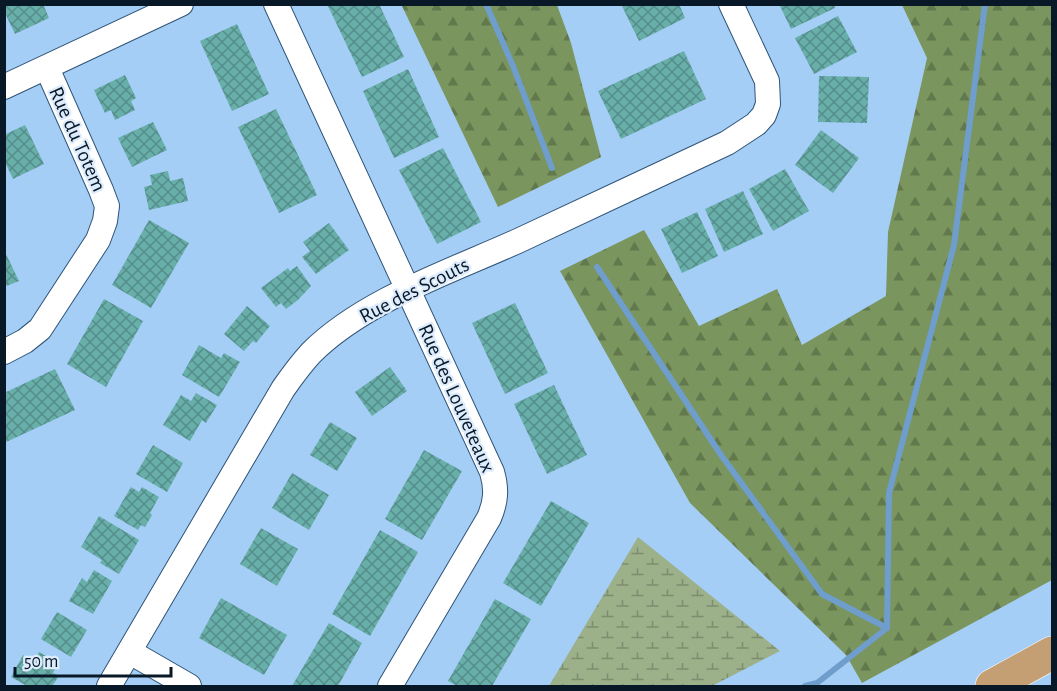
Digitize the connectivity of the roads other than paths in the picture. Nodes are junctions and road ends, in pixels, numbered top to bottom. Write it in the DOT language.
graph roads {
  1 [pos="181,4"];
  2 [pos="276,4"];
  3 [pos="731,4"];
  4 [pos="47,68"];
  5 [pos="4,87"];
  6 [pos="408,290"];
  7 [pos="4,352"];
  8 [pos="130,652"];
  9 [pos="1053,653"];
  10 [pos="109,687"];
  11 [pos="189,687"];
  12 [pos="390,687"];
  13 [pos="992,687"];
  1 -- 4 [label="street"];
  2 -- 6 [label="street, Rue des Louveteaux"];
  3 -- 6 [label="street, Rue des Scouts"];
  4 -- 5 [label="street"];
  4 -- 7 [label="street, Rue du Totem"];
  6 -- 8 [label="street, Rue des Scouts"];
  6 -- 12 [label="street, Rue des Louveteaux"];
  8 -- 10 [label="street, Rue des Scouts"];
  8 -- 11 [label="street"];
  9 -- 13 [label="highway"];
}
